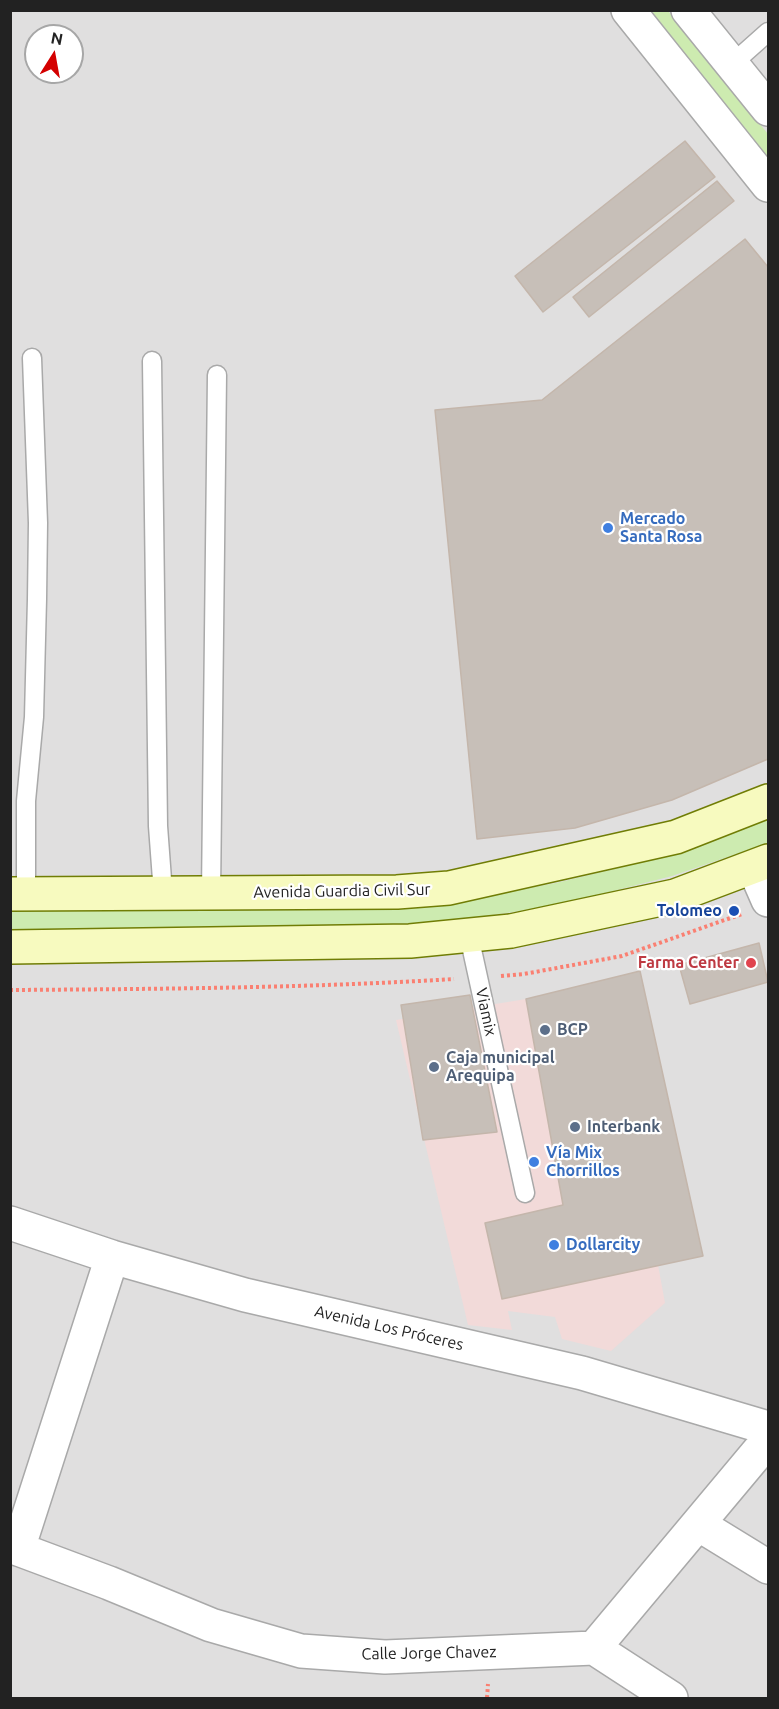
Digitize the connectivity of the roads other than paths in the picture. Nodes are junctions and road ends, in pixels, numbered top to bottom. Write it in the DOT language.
graph roads {
  1 [pos="628,10"];
  2 [pos="688,10"];
  3 [pos="768,32"];
  4 [pos="732,64"];
  5 [pos="768,109"];
  6 [pos="768,185"];
  7 [pos="32,357"];
  8 [pos="152,361"];
  9 [pos="217,375"];
  10 [pos="18,797"];
  11 [pos="768,801"];
  12 [pos="761,865"];
  13 [pos="163,893"];
  14 [pos="210,893"];
  15 [pos="18,894"];
  16 [pos="768,900"];
  17 [pos="469,936"];
  18 [pos="10,947"];
  19 [pos="525,1193"];
  20 [pos="10,1223"];
  21 [pos="112,1257"];
  22 [pos="768,1428"];
  23 [pos="768,1440"];
  24 [pos="698,1524"];
  25 [pos="14,1547"];
  26 [pos="768,1567"];
  27 [pos="594,1648"];
  28 [pos="671,1698"];
  1 -- 6 [label="street"];
  2 -- 4 [label="street"];
  3 -- 4 [label="lane"];
  4 -- 5 [label="street"];
  7 -- 10 [label="lane"];
  8 -- 13 [label="lane"];
  9 -- 14 [label="lane"];
  10 -- 15 [label="lane"];
  11 -- 14 [label="main road, Avenida Guardia Civil Sur"];
  12 -- 16 [label="street"];
  12 -- 17 [label="main road"];
  13 -- 14 [label="main road, Avenida Guardia Civil Sur"];
  13 -- 15 [label="main road, Avenida Guardia Civil Sur"];
  17 -- 18 [label="main road"];
  17 -- 19 [label="lane, Viamix"];
  20 -- 21 [label="street, Avenida Los Próceres"];
  21 -- 22 [label="street, Avenida Los Próceres"];
  21 -- 25 [label="street"];
  23 -- 24 [label="street"];
  24 -- 26 [label="street"];
  24 -- 27 [label="street"];
  25 -- 27 [label="street, Calle Jorge Chavez"];
  27 -- 28 [label="street"];
}
